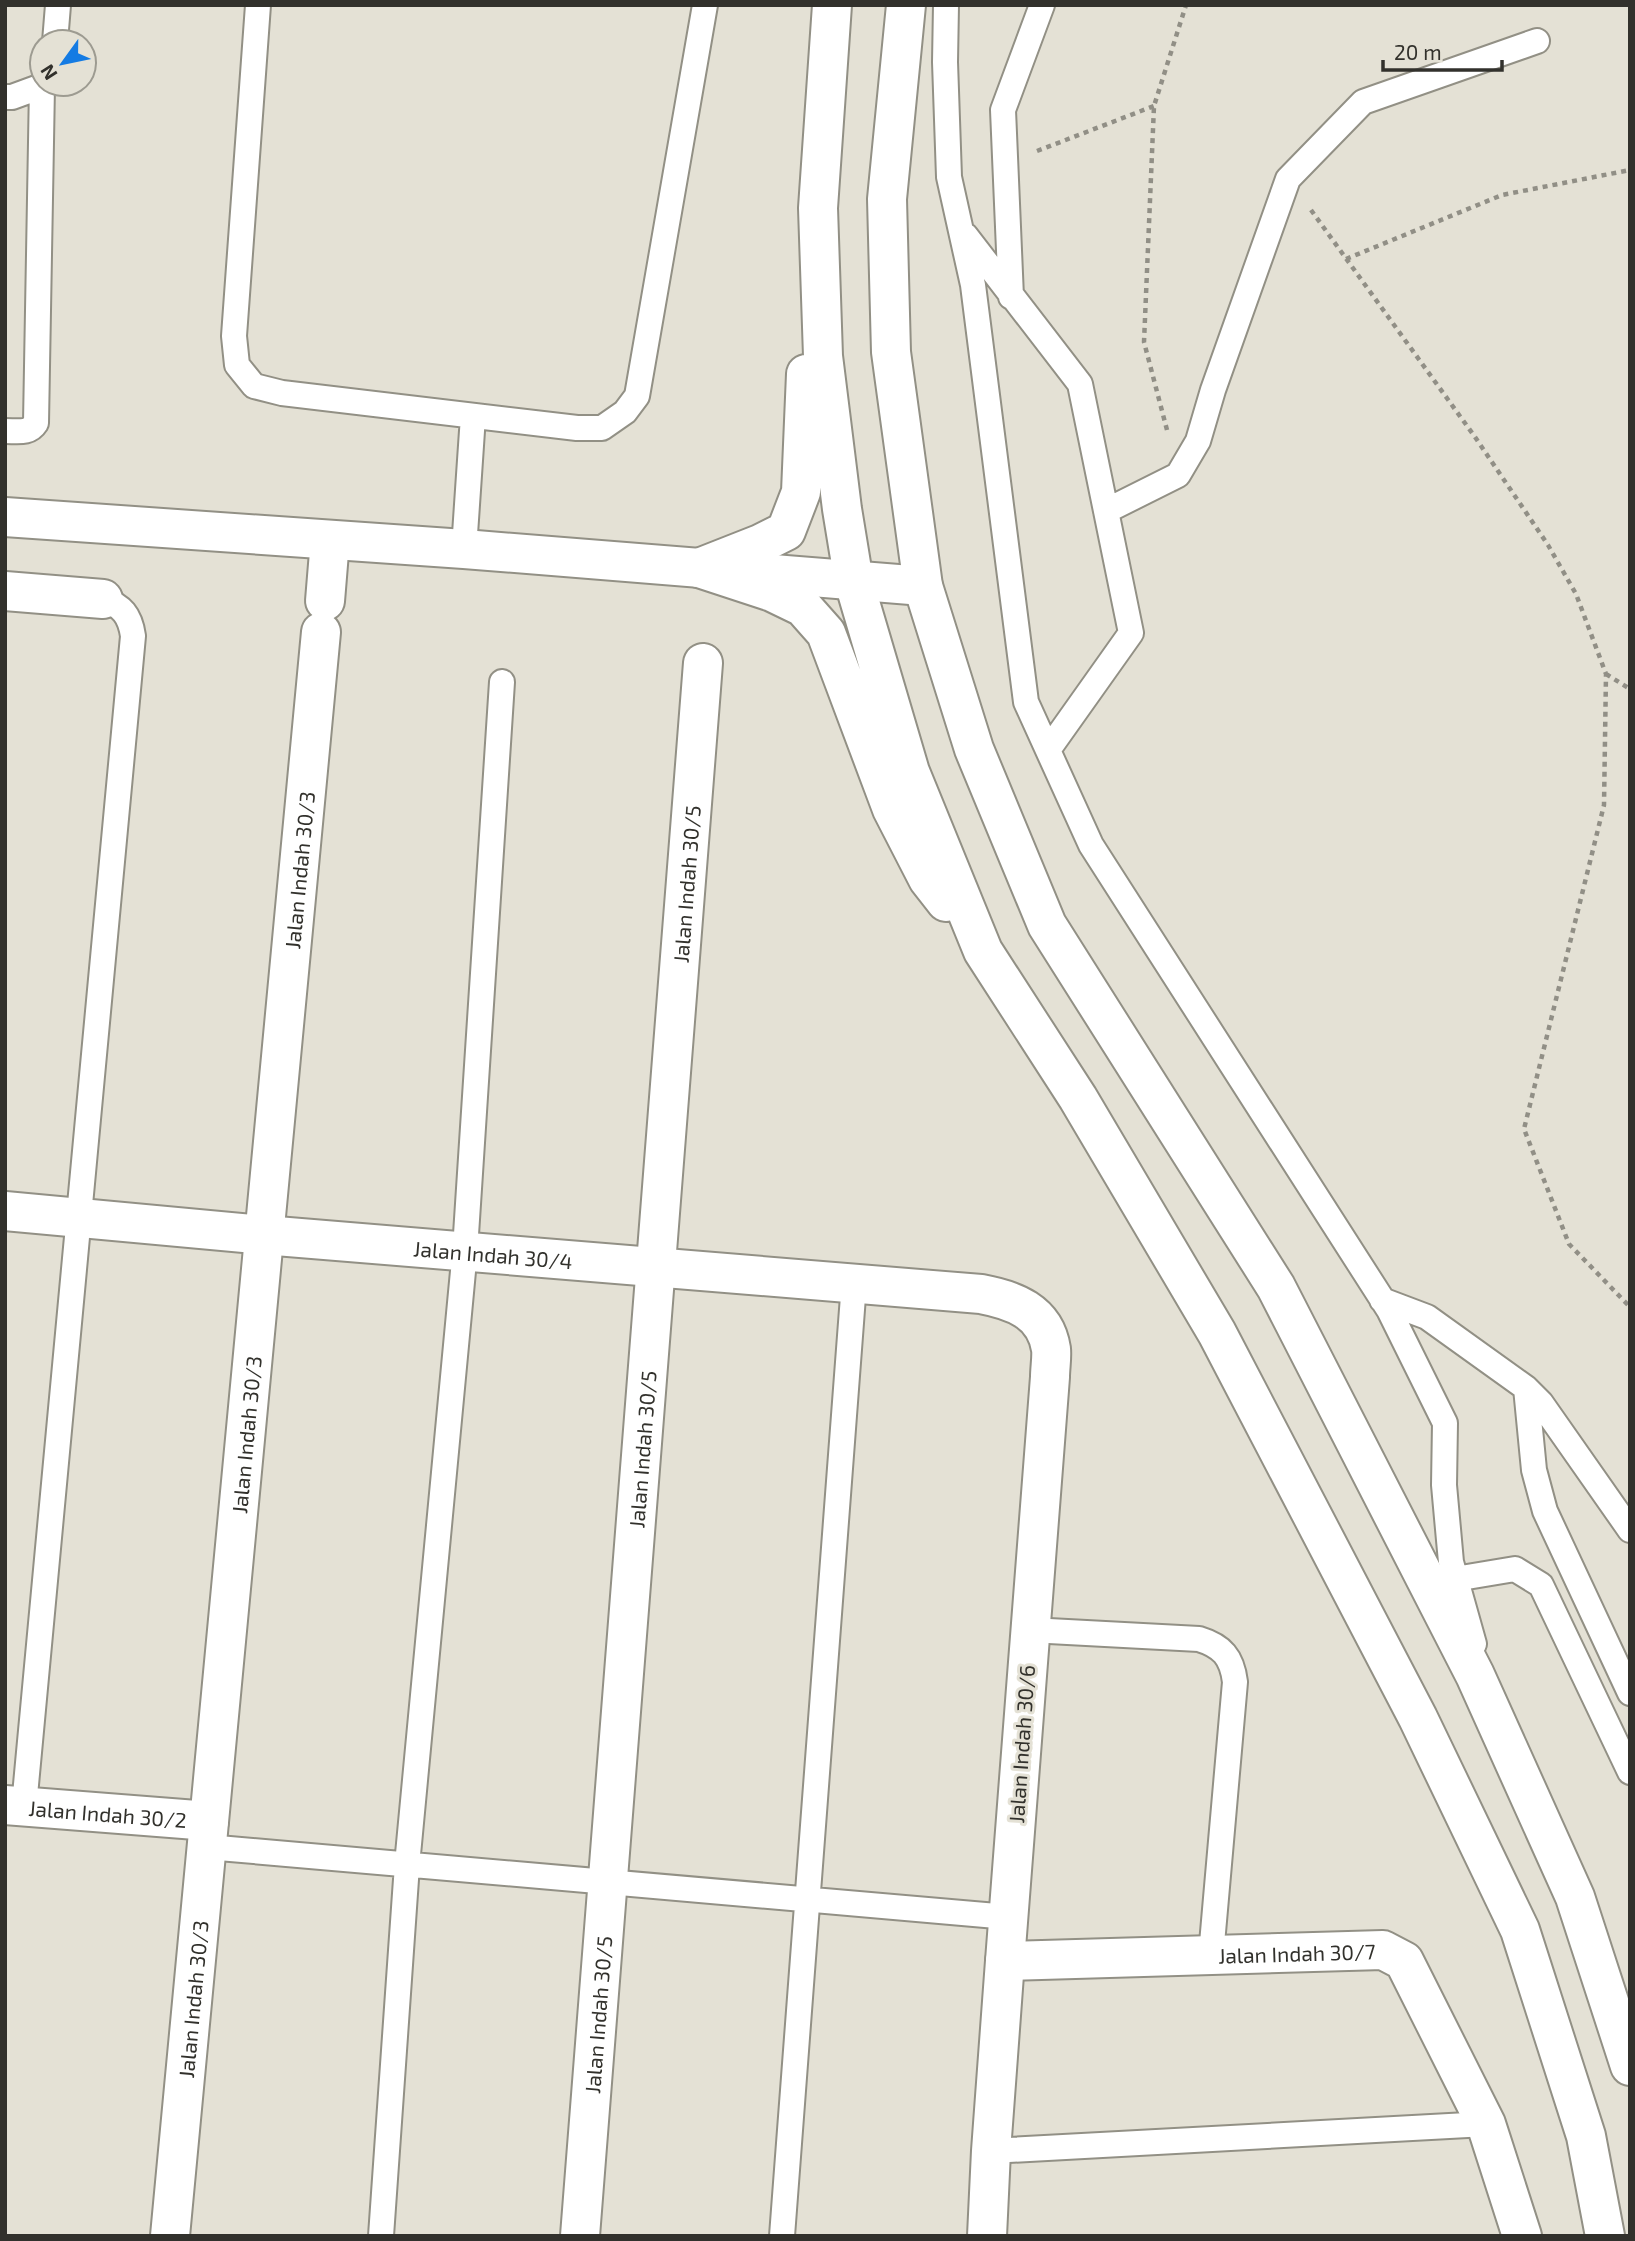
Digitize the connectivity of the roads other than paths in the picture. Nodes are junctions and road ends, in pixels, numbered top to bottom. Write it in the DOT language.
graph roads {
  1 [pos="58,5"];
  2 [pos="258,5"];
  3 [pos="705,5"];
  4 [pos="832,5"];
  5 [pos="905,5"];
  6 [pos="946,5"];
  7 [pos="1042,5"];
  8 [pos="56,28"];
  9 [pos="1537,41"];
  10 [pos="28,91"];
  11 [pos="5,97"];
  12 [pos="43,98"];
  13 [pos="818,208"];
  14 [pos="961,230"];
  15 [pos="1011,297"];
  16 [pos="473,416"];
  17 [pos="5,431"];
  18 [pos="1106,511"];
  19 [pos="5,517"];
  20 [pos="330,540"];
  21 [pos="464,549"];
  22 [pos="699,568"];
  23 [pos="854,582"];
  24 [pos="923,586"];
  25 [pos="5,591"];
  26 [pos="103,599"];
  27 [pos="703,663"];
  28 [pos="502,682"];
  29 [pos="1048,750"];
  30 [pos="984,951"];
  31 [pos="5,1211"];
  32 [pos="78,1218"];
  33 [pos="264,1235"];
  34 [pos="465,1250"];
  35 [pos="658,1266"];
  36 [pos="854,1283"];
  37 [pos="981,1294"];
  38 [pos="1382,1300"];
  39 [pos="1526,1388"];
  40 [pos="1630,1530"];
  41 [pos="1455,1579"];
  42 [pos="1030,1630"];
  43 [pos="1630,1693"];
  44 [pos="1496,1722"];
  45 [pos="1630,1772"];
  46 [pos="15,1805"];
  47 [pos="208,1834"];
  48 [pos="407,1865"];
  49 [pos="608,1882"];
  50 [pos="807,1899"];
  51 [pos="1008,1917"];
  52 [pos="1211,1955"];
  53 [pos="1005,1961"];
  54 [pos="1630,2066"];
  55 [pos="1486,2124"];
  56 [pos="991,2151"];
  57 [pos="170,2236"];
  58 [pos="382,2236"];
  59 [pos="580,2236"];
  60 [pos="782,2236"];
  61 [pos="987,2236"];
  62 [pos="1522,2236"];
  63 [pos="1605,2236"];
  1 -- 8 [label="lane"];
  2 -- 16 [label="lane"];
  3 -- 16 [label="lane"];
  4 -- 13 [label="street"];
  5 -- 24 [label="street"];
  6 -- 14 [label="lane"];
  7 -- 15 [label="lane"];
  9 -- 18 [label="lane"];
  10 -- 11 [label="lane"];
  12 -- 17 [label="lane"];
  13 -- 22 [label="street"];
  13 -- 23 [label="street"];
  14 -- 15 [label="lane"];
  14 -- 29 [label="lane"];
  15 -- 18 [label="lane"];
  16 -- 21 [label="lane"];
  18 -- 29 [label="lane"];
  19 -- 20 [label="street"];
  20 -- 21 [label="street"];
  20 -- 33 [label="street, Jalan Indah 30/3"];
  21 -- 22 [label="street"];
  22 -- 23 [label="street"];
  22 -- 30 [label="street"];
  23 -- 24 [label="street"];
  23 -- 30 [label="street"];
  24 -- 44 [label="street"];
  25 -- 26 [label="street"];
  26 -- 32 [label="lane"];
  27 -- 35 [label="street, Jalan Indah 30/5"];
  28 -- 34 [label="lane"];
  29 -- 38 [label="lane"];
  30 -- 63 [label="street"];
  31 -- 32 [label="street, Jalan Indah 30/4"];
  32 -- 33 [label="street, Jalan Indah 30/4"];
  32 -- 46 [label="lane"];
  33 -- 34 [label="street, Jalan Indah 30/4"];
  33 -- 47 [label="street, Jalan Indah 30/3"];
  34 -- 35 [label="street, Jalan Indah 30/4"];
  34 -- 48 [label="lane"];
  35 -- 36 [label="street, Jalan Indah 30/4"];
  35 -- 49 [label="street, Jalan Indah 30/5"];
  36 -- 37 [label="street, Jalan Indah 30/4"];
  36 -- 50 [label="lane"];
  37 -- 42 [label="street, Jalan Indah 30/6"];
  38 -- 39 [label="lane"];
  38 -- 41 [label="lane"];
  39 -- 40 [label="lane"];
  39 -- 43 [label="lane"];
  41 -- 44 [label="lane"];
  41 -- 45 [label="lane"];
  42 -- 51 [label="street, Jalan Indah 30/6"];
  42 -- 52 [label="lane"];
  44 -- 54 [label="street"];
  46 -- 47 [label="street, Jalan Indah 30/2"];
  47 -- 48 [label="lane"];
  47 -- 57 [label="street, Jalan Indah 30/3"];
  48 -- 49 [label="lane"];
  48 -- 58 [label="lane"];
  49 -- 50 [label="lane"];
  49 -- 59 [label="street, Jalan Indah 30/5"];
  50 -- 51 [label="lane"];
  50 -- 60 [label="lane"];
  51 -- 53 [label="street, Jalan Indah 30/6"];
  52 -- 53 [label="street, Jalan Indah 30/7"];
  52 -- 55 [label="street, Jalan Indah 30/7"];
  53 -- 56 [label="street, Jalan Indah 30/6"];
  55 -- 56 [label="lane"];
  55 -- 62 [label="street, Jalan Indah 30/7"];
  56 -- 61 [label="street, Jalan Indah 30/6"];
}
